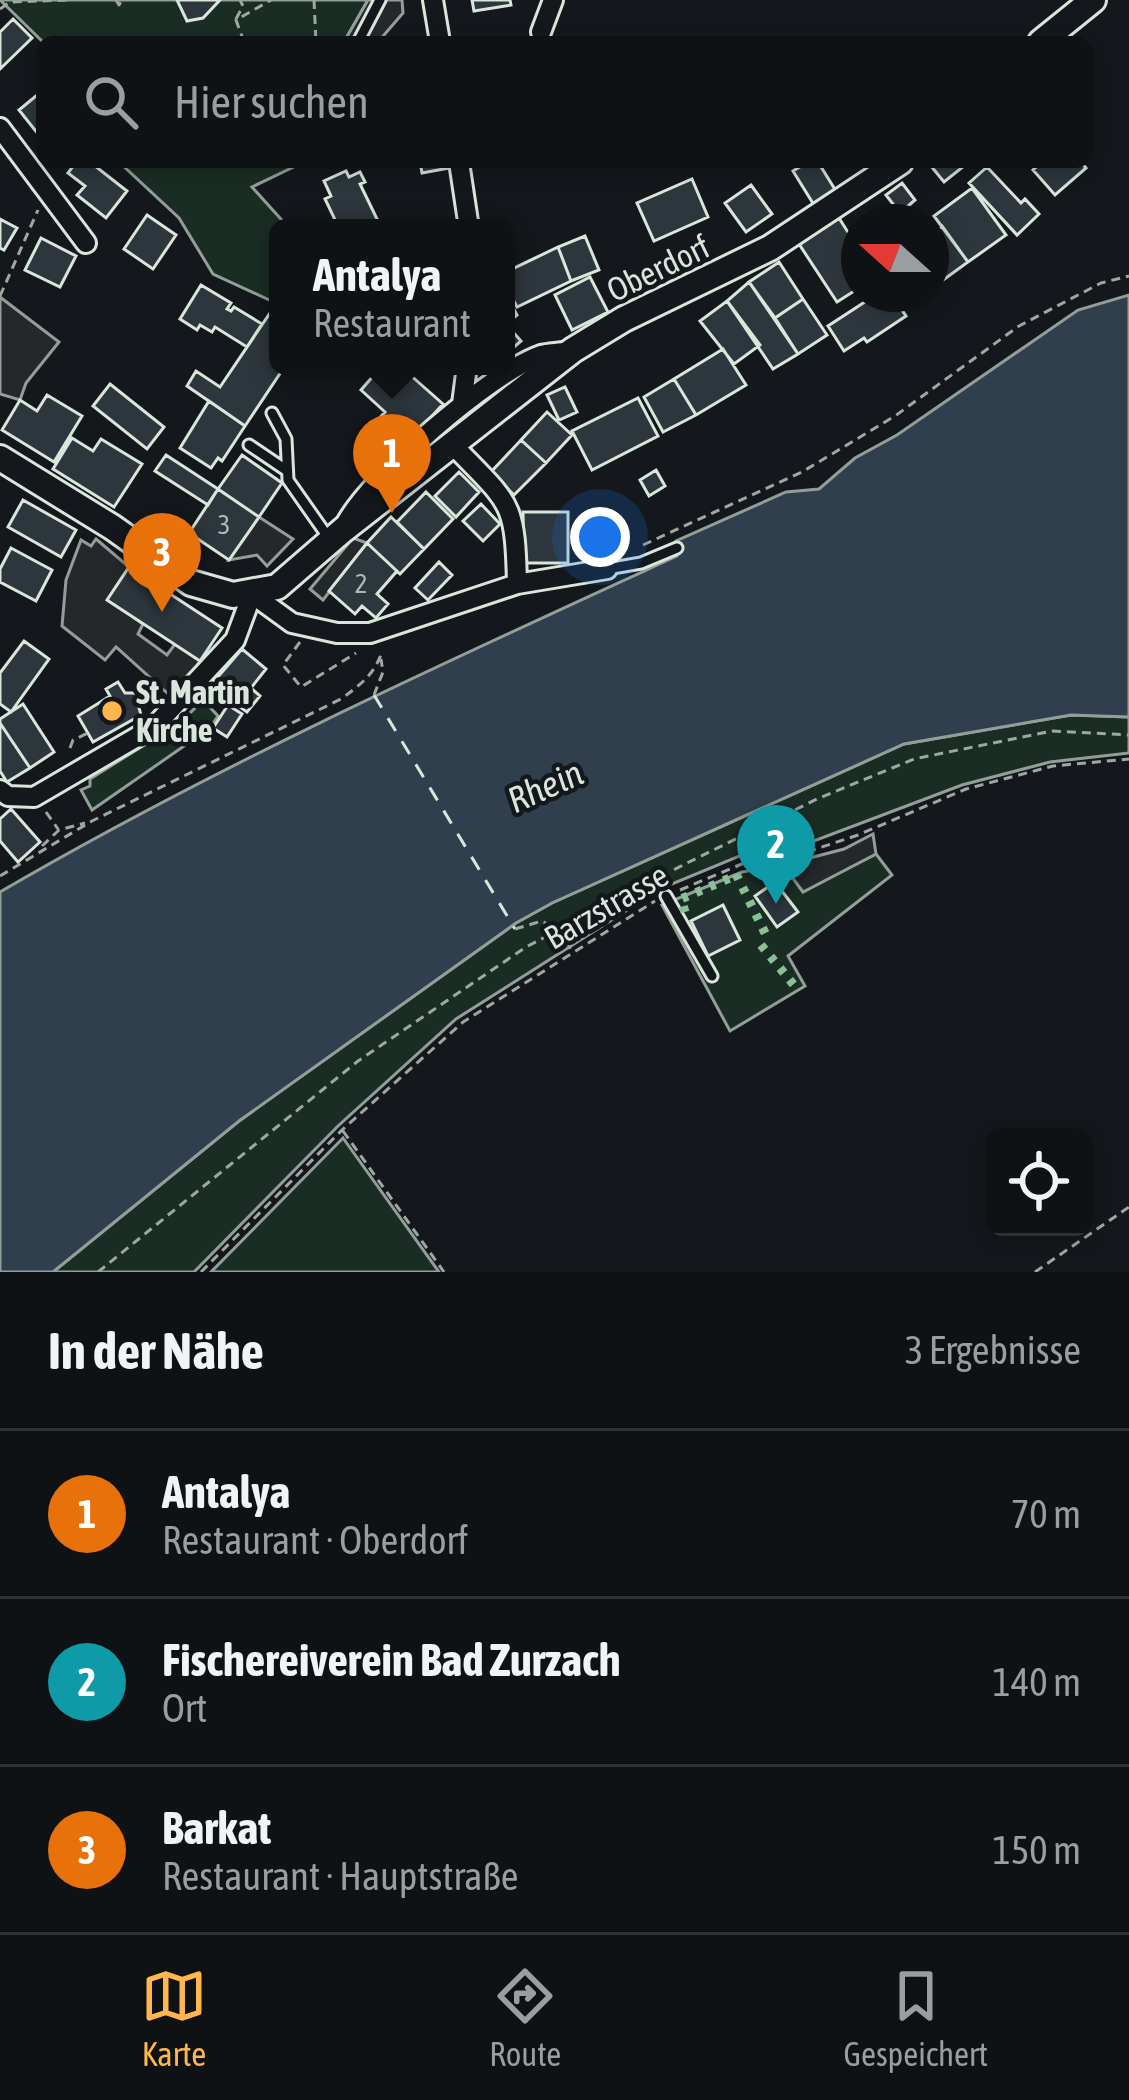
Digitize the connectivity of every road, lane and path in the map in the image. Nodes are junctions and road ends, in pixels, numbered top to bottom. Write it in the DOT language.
graph roads {
  1 [pos="69,0"];
  2 [pos="240,0"];
  3 [pos="271,0"];
  4 [pos="314,0"];
  5 [pos="380,0"];
  6 [pos="434,0"];
  7 [pos="553,0"];
  8 [pos="1094,0"];
  9 [pos="0,9"];
  10 [pos="236,20"];
  11 [pos="541,32"];
  12 [pos="242,36"];
  13 [pos="316,36"];
  14 [pos="361,36"];
  15 [pos="439,36"];
  16 [pos="1049,36"];
  17 [pos="0,128"];
  18 [pos="460,168"];
  19 [pos="891,168"];
  20 [pos="48,188"];
  21 [pos="468,219"];
  22 [pos="86,243"];
  23 [pos="1129,275"];
  24 [pos="0,296"];
  25 [pos="573,350"];
  26 [pos="515,371"];
  27 [pos="466,375"];
  28 [pos="509,375"];
  29 [pos="462,404"];
  30 [pos="272,413"];
  31 [pos="249,445"];
  32 [pos="452,445"];
  33 [pos="0,458"];
  34 [pos="286,470"];
  35 [pos="337,536"];
  36 [pos="676,548"];
  37 [pos="607,569"];
  38 [pos="518,584"];
  39 [pos="252,594"];
  40 [pos="388,630"];
  41 [pos="302,640"];
  42 [pos="350,646"];
  43 [pos="380,657"];
  44 [pos="374,695"];
  45 [pos="88,733"];
  46 [pos="1129,735"];
  47 [pos="70,748"];
  48 [pos="1129,759"];
  49 [pos="0,790"];
  50 [pos="0,876"];
  51 [pos="666,896"];
  52 [pos="515,929"];
  53 [pos="559,931"];
  54 [pos="573,952"];
  55 [pos="712,976"];
  56 [pos="342,1130"];
  57 [pos="1129,1207"];
  58 [pos="98,1272"];
  59 [pos="201,1272"];
  60 [pos="444,1272"];
  61 [pos="1034,1272"];
  1 -- 9 [label="path"];
  2 -- 10 [label="path"];
  3 -- 10 [label="path"];
  4 -- 13 [label="path"];
  5 -- 14 [label="lane"];
  6 -- 15 [label="street"];
  7 -- 11 [label="street"];
  8 -- 16 [label="main road"];
  10 -- 12 [label="path"];
  17 -- 20 [label="street"];
  18 -- 21 [label="street"];
  19 -- 25 [label="main road, Oberdorf"];
  20 -- 22 [label="street"];
  20 -- 24 [label="path"];
  23 -- 37 [label="path"];
  25 -- 26 [label="street"];
  25 -- 32 [label="main road, Oberdorf"];
  27 -- 29 [label="street"];
  28 -- 29 [label="street"];
  29 -- 35 [label="street"];
  30 -- 34 [label="lane"];
  31 -- 34 [label="lane"];
  32 -- 35 [label="main road, Oberdorf"];
  32 -- 38 [label="street"];
  33 -- 39 [label="main road"];
  34 -- 35 [label="lane"];
  35 -- 39 [label="main road, Oberdorf"];
  36 -- 37 [label="lane"];
  37 -- 38 [label="street"];
  38 -- 40 [label="street"];
  39 -- 40 [label="street"];
  39 -- 49 [label="street"];
  40 -- 43 [label="path"];
  41 -- 42 [label="path"];
  43 -- 44 [label="path"];
  43 -- 50 [label="path"];
  45 -- 47 [label="path"];
  46 -- 53 [label="path"];
  48 -- 51 [label="path, Barzstrasse"];
  51 -- 54 [label="path, Barzstrasse"];
  51 -- 55 [label="lane"];
  52 -- 53 [label="path"];
  53 -- 54 [label="path"];
  53 -- 58 [label="path"];
  54 -- 56 [label="path, Barzstrasse"];
  56 -- 59 [label="path, Barzstrasse"];
  56 -- 60 [label="path"];
  57 -- 61 [label="path"];
}
